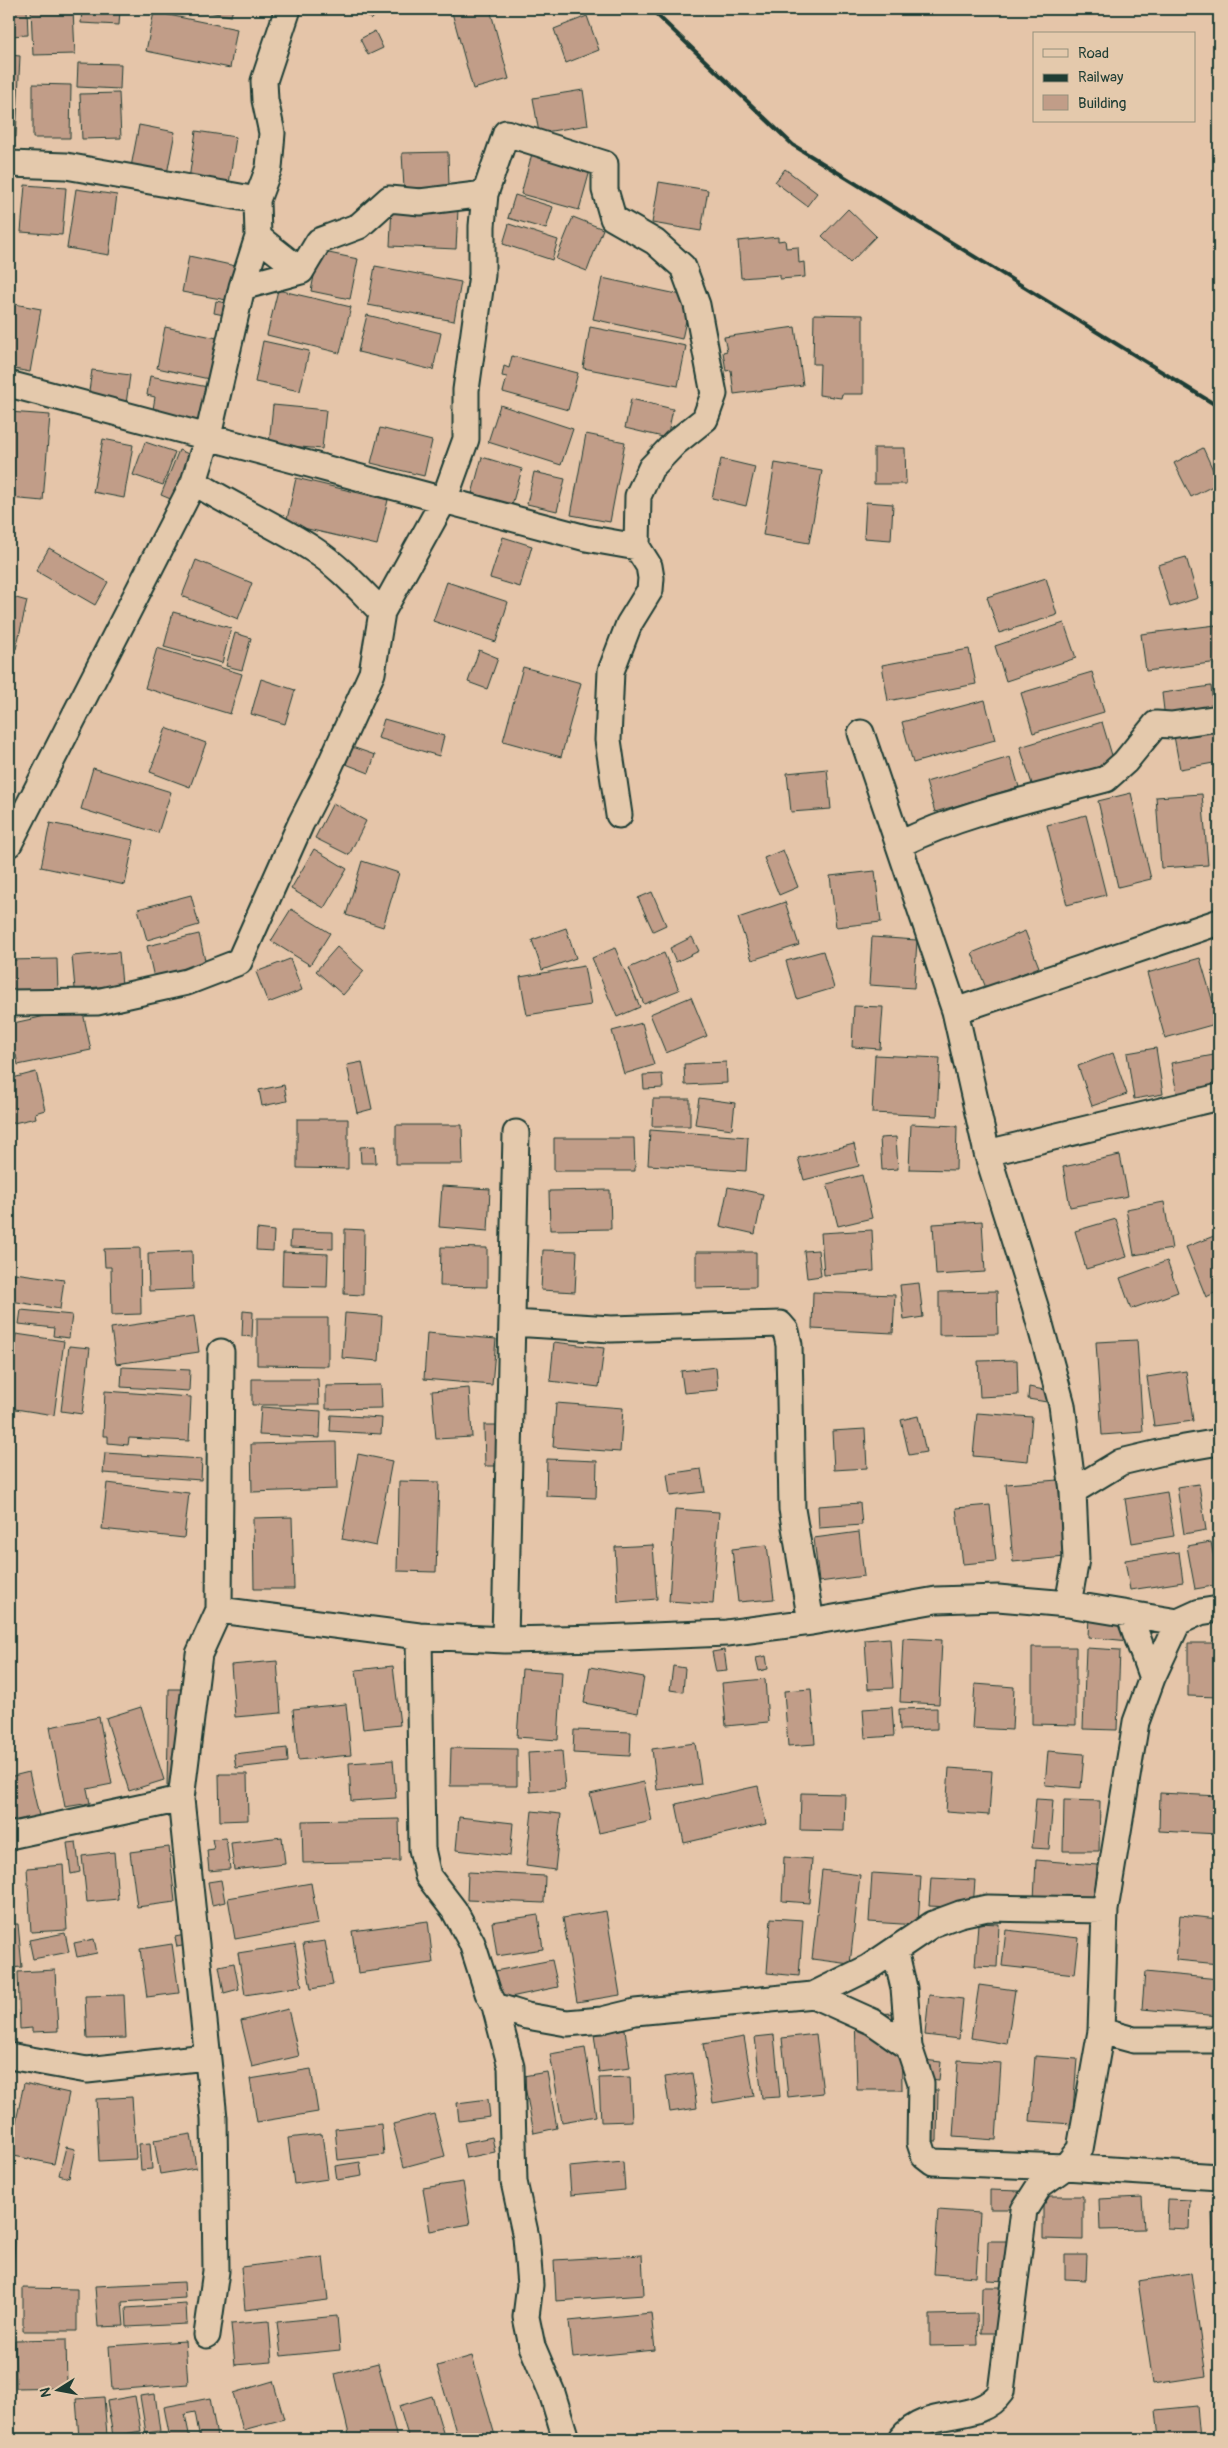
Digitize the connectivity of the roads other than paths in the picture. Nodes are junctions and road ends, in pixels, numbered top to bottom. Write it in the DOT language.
graph roads {
  1 [pos="288,9"];
  2 [pos="9,164"];
  3 [pos="485,194"];
  4 [pos="258,200"];
  5 [pos="258,237"];
  6 [pos="301,271"];
  7 [pos="242,287"];
  8 [pos="9,384"];
  9 [pos="208,436"];
  10 [pos="194,482"];
  11 [pos="444,500"];
  12 [pos="638,547"];
  13 [pos="382,612"];
  14 [pos="1219,718"];
  15 [pos="861,733"];
  16 [pos="619,815"];
  17 [pos="9,844"];
  18 [pos="900,844"];
  19 [pos="1219,922"];
  20 [pos="9,1003"];
  21 [pos="955,1011"];
  22 [pos="1219,1097"];
  23 [pos="516,1133"];
  24 [pos="987,1152"];
  25 [pos="513,1323"];
  26 [pos="221,1352"];
  27 [pos="1219,1442"];
  28 [pos="1073,1492"];
  29 [pos="1068,1604"];
  30 [pos="1219,1609"];
  31 [pos="219,1610"];
  32 [pos="1129,1614"];
  33 [pos="811,1622"];
  34 [pos="1178,1622"];
  35 [pos="419,1636"];
  36 [pos="505,1640"];
  37 [pos="1152,1678"];
  38 [pos="181,1799"];
  39 [pos="9,1836"];
  40 [pos="1105,1910"];
  41 [pos="895,1950"];
  42 [pos="813,1995"];
  43 [pos="495,2006"];
  44 [pos="1100,2032"];
  45 [pos="1219,2040"];
  46 [pos="909,2047"];
  47 [pos="9,2056"];
  48 [pos="206,2057"];
  49 [pos="1065,2167"];
  50 [pos="1219,2177"];
  51 [pos="207,2335"];
  52 [pos="566,2439"];
  53 [pos="902,2439"];
  1 -- 4 [label="street"];
  2 -- 4 [label="street"];
  3 -- 6 [label="street"];
  3 -- 11 [label="street"];
  3 -- 12 [label="street"];
  4 -- 5 [label="street"];
  5 -- 6 [label="street"];
  5 -- 7 [label="street"];
  6 -- 7 [label="street"];
  7 -- 9 [label="street"];
  8 -- 9 [label="street"];
  9 -- 10 [label="street"];
  9 -- 11 [label="street"];
  10 -- 13 [label="street"];
  10 -- 17 [label="street"];
  11 -- 12 [label="street"];
  11 -- 13 [label="street"];
  12 -- 16 [label="street"];
  13 -- 20 [label="street"];
  14 -- 18 [label="street"];
  15 -- 18 [label="street"];
  18 -- 21 [label="street"];
  19 -- 21 [label="street"];
  21 -- 24 [label="street"];
  22 -- 24 [label="street"];
  23 -- 25 [label="street"];
  24 -- 28 [label="street"];
  25 -- 33 [label="street"];
  25 -- 36 [label="street"];
  26 -- 31 [label="street"];
  27 -- 28 [label="street"];
  28 -- 29 [label="street"];
  29 -- 32 [label="street"];
  29 -- 33 [label="street"];
  30 -- 34 [label="street"];
  31 -- 35 [label="street"];
  31 -- 38 [label="street"];
  32 -- 34 [label="street"];
  32 -- 37 [label="street"];
  33 -- 36 [label="street"];
  34 -- 37 [label="street"];
  35 -- 36 [label="street"];
  35 -- 43 [label="street"];
  37 -- 40 [label="street"];
  38 -- 39 [label="street"];
  38 -- 48 [label="street"];
  40 -- 41 [label="street"];
  40 -- 44 [label="street"];
  41 -- 42 [label="street"];
  41 -- 46 [label="street"];
  42 -- 43 [label="street"];
  42 -- 46 [label="street"];
  43 -- 52 [label="street"];
  44 -- 45 [label="street"];
  44 -- 49 [label="street"];
  46 -- 49 [label="street"];
  47 -- 48 [label="street"];
  48 -- 51 [label="street"];
  49 -- 50 [label="street"];
  49 -- 53 [label="street"];
}
